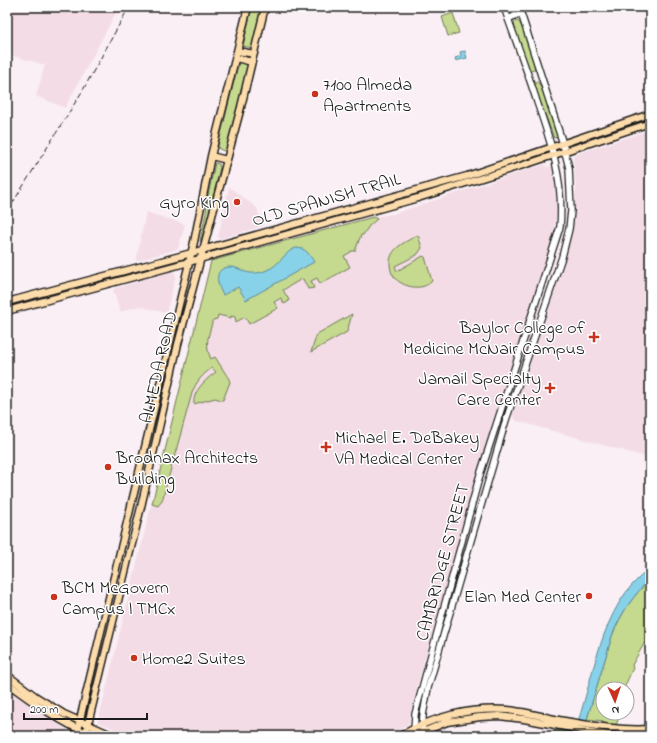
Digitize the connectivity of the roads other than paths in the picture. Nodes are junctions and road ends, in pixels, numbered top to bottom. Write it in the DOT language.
graph roads {
  1 [pos="248,7"];
  2 [pos="265,7"];
  3 [pos="504,7"];
  4 [pos="519,7"];
  5 [pos="521,13"];
  6 [pos="508,19"];
  7 [pos="238,51"];
  8 [pos="254,54"];
  9 [pos="236,58"];
  10 [pos="252,62"];
  11 [pos="650,114"];
  12 [pos="650,123"];
  13 [pos="563,144"];
  14 [pos="552,147"];
  15 [pos="565,152"];
  16 [pos="554,155"];
  17 [pos="211,156"];
  18 [pos="227,160"];
  19 [pos="487,169"];
  20 [pos="490,176"];
  21 [pos="341,210"];
  22 [pos="344,218"];
  23 [pos="560,227"];
  24 [pos="276,228"];
  25 [pos="569,229"];
  26 [pos="280,236"];
  27 [pos="203,250"];
  28 [pos="191,253"];
  29 [pos="200,259"];
  30 [pos="189,262"];
  31 [pos="129,270"];
  32 [pos="104,276"];
  33 [pos="131,278"];
  34 [pos="77,283"];
  35 [pos="107,284"];
  36 [pos="80,291"];
  37 [pos="18,299"];
  38 [pos="7,302"];
  39 [pos="21,307"];
  40 [pos="7,311"];
  41 [pos="7,675"];
  42 [pos="7,683"];
  43 [pos="80,721"];
  44 [pos="559,723"];
  45 [pos="88,724"];
  46 [pos="422,724"];
  47 [pos="78,729"];
  48 [pos="650,729"];
  49 [pos="602,731"];
  50 [pos="85,734"];
  51 [pos="413,734"];
  52 [pos="422,734"];
  53 [pos="76,736"];
  54 [pos="93,736"];
  55 [pos="114,736"];
  56 [pos="400,736"];
  57 [pos="613,736"];
  1 -- 7 [label="main road, ALMEDA ROAD"];
  2 -- 8 [label="main road, ALMEDA ROAD"];
  3 -- 6 [label="street, CAMBRIDGE STREET"];
  4 -- 5 [label="street, CAMBRIDGE STREET"];
  5 -- 6 [label="street"];
  5 -- 13 [label="street, CAMBRIDGE STREET"];
  6 -- 14 [label="street, CAMBRIDGE STREET"];
  7 -- 8 [label="main road"];
  7 -- 9 [label="main road, ALMEDA ROAD"];
  8 -- 10 [label="main road, ALMEDA ROAD"];
  9 -- 10 [label="main road"];
  9 -- 17 [label="main road, ALMEDA ROAD"];
  10 -- 18 [label="main road, ALMEDA ROAD"];
  11 -- 13 [label="main road, OLD SPANISH TRAIL"];
  12 -- 15 [label="main road, OLD SPANISH TRAIL"];
  13 -- 14 [label="main road, OLD SPANISH TRAIL"];
  13 -- 15 [label="street, CAMBRIDGE STREET"];
  14 -- 16 [label="street, CAMBRIDGE STREET"];
  14 -- 19 [label="main road, OLD SPANISH TRAIL"];
  15 -- 16 [label="main road, OLD SPANISH TRAIL"];
  15 -- 25 [label="street, CAMBRIDGE STREET"];
  16 -- 20 [label="main road, OLD SPANISH TRAIL"];
  16 -- 23 [label="street, CAMBRIDGE STREET"];
  17 -- 18 [label="main road"];
  17 -- 28 [label="main road, ALMEDA ROAD"];
  18 -- 27 [label="main road, ALMEDA ROAD"];
  19 -- 20 [label="main road"];
  19 -- 21 [label="main road, OLD SPANISH TRAIL"];
  20 -- 22 [label="main road, OLD SPANISH TRAIL"];
  21 -- 22 [label="main road"];
  21 -- 24 [label="main road, OLD SPANISH TRAIL"];
  22 -- 26 [label="main road, OLD SPANISH TRAIL"];
  23 -- 25 [label="street"];
  23 -- 51 [label="street, CAMBRIDGE STREET"];
  24 -- 26 [label="main road"];
  24 -- 27 [label="main road, OLD SPANISH TRAIL"];
  25 -- 46 [label="street, CAMBRIDGE STREET"];
  26 -- 29 [label="main road, OLD SPANISH TRAIL"];
  27 -- 28 [label="main road, OLD SPANISH TRAIL"];
  27 -- 29 [label="main road, ALMEDA ROAD"];
  28 -- 30 [label="main road, ALMEDA ROAD"];
  28 -- 31 [label="main road, OLD SPANISH TRAIL"];
  29 -- 30 [label="main road, OLD SPANISH TRAIL"];
  29 -- 45 [label="main road, ALMEDA ROAD"];
  30 -- 33 [label="main road, OLD SPANISH TRAIL"];
  30 -- 43 [label="main road, ALMEDA ROAD"];
  31 -- 32 [label="main road, OLD SPANISH TRAIL"];
  31 -- 33 [label="main road"];
  32 -- 34 [label="main road, OLD SPANISH TRAIL"];
  32 -- 35 [label="main road"];
  33 -- 35 [label="main road, OLD SPANISH TRAIL"];
  34 -- 36 [label="main road"];
  34 -- 37 [label="main road, OLD SPANISH TRAIL"];
  35 -- 36 [label="main road, OLD SPANISH TRAIL"];
  36 -- 39 [label="main road, OLD SPANISH TRAIL"];
  37 -- 38 [label="main road, OLD SPANISH TRAIL"];
  37 -- 39 [label="main road"];
  39 -- 40 [label="main road, OLD SPANISH TRAIL"];
  41 -- 43 [label="main road"];
  42 -- 47 [label="main road"];
  43 -- 45 [label="main road"];
  43 -- 47 [label="main road, ALMEDA ROAD"];
  44 -- 46 [label="main road"];
  44 -- 49 [label="main road"];
  44 -- 52 [label="main road"];
  45 -- 50 [label="main road, ALMEDA ROAD"];
  45 -- 55 [label="main road"];
  46 -- 51 [label="main road"];
  46 -- 52 [label="street, CAMBRIDGE STREET"];
  47 -- 50 [label="main road"];
  47 -- 53 [label="main road, ALMEDA ROAD"];
  48 -- 49 [label="main road"];
  49 -- 57 [label="main road"];
  50 -- 54 [label="main road"];
  51 -- 52 [label="main road"];
  51 -- 56 [label="main road"];
}
